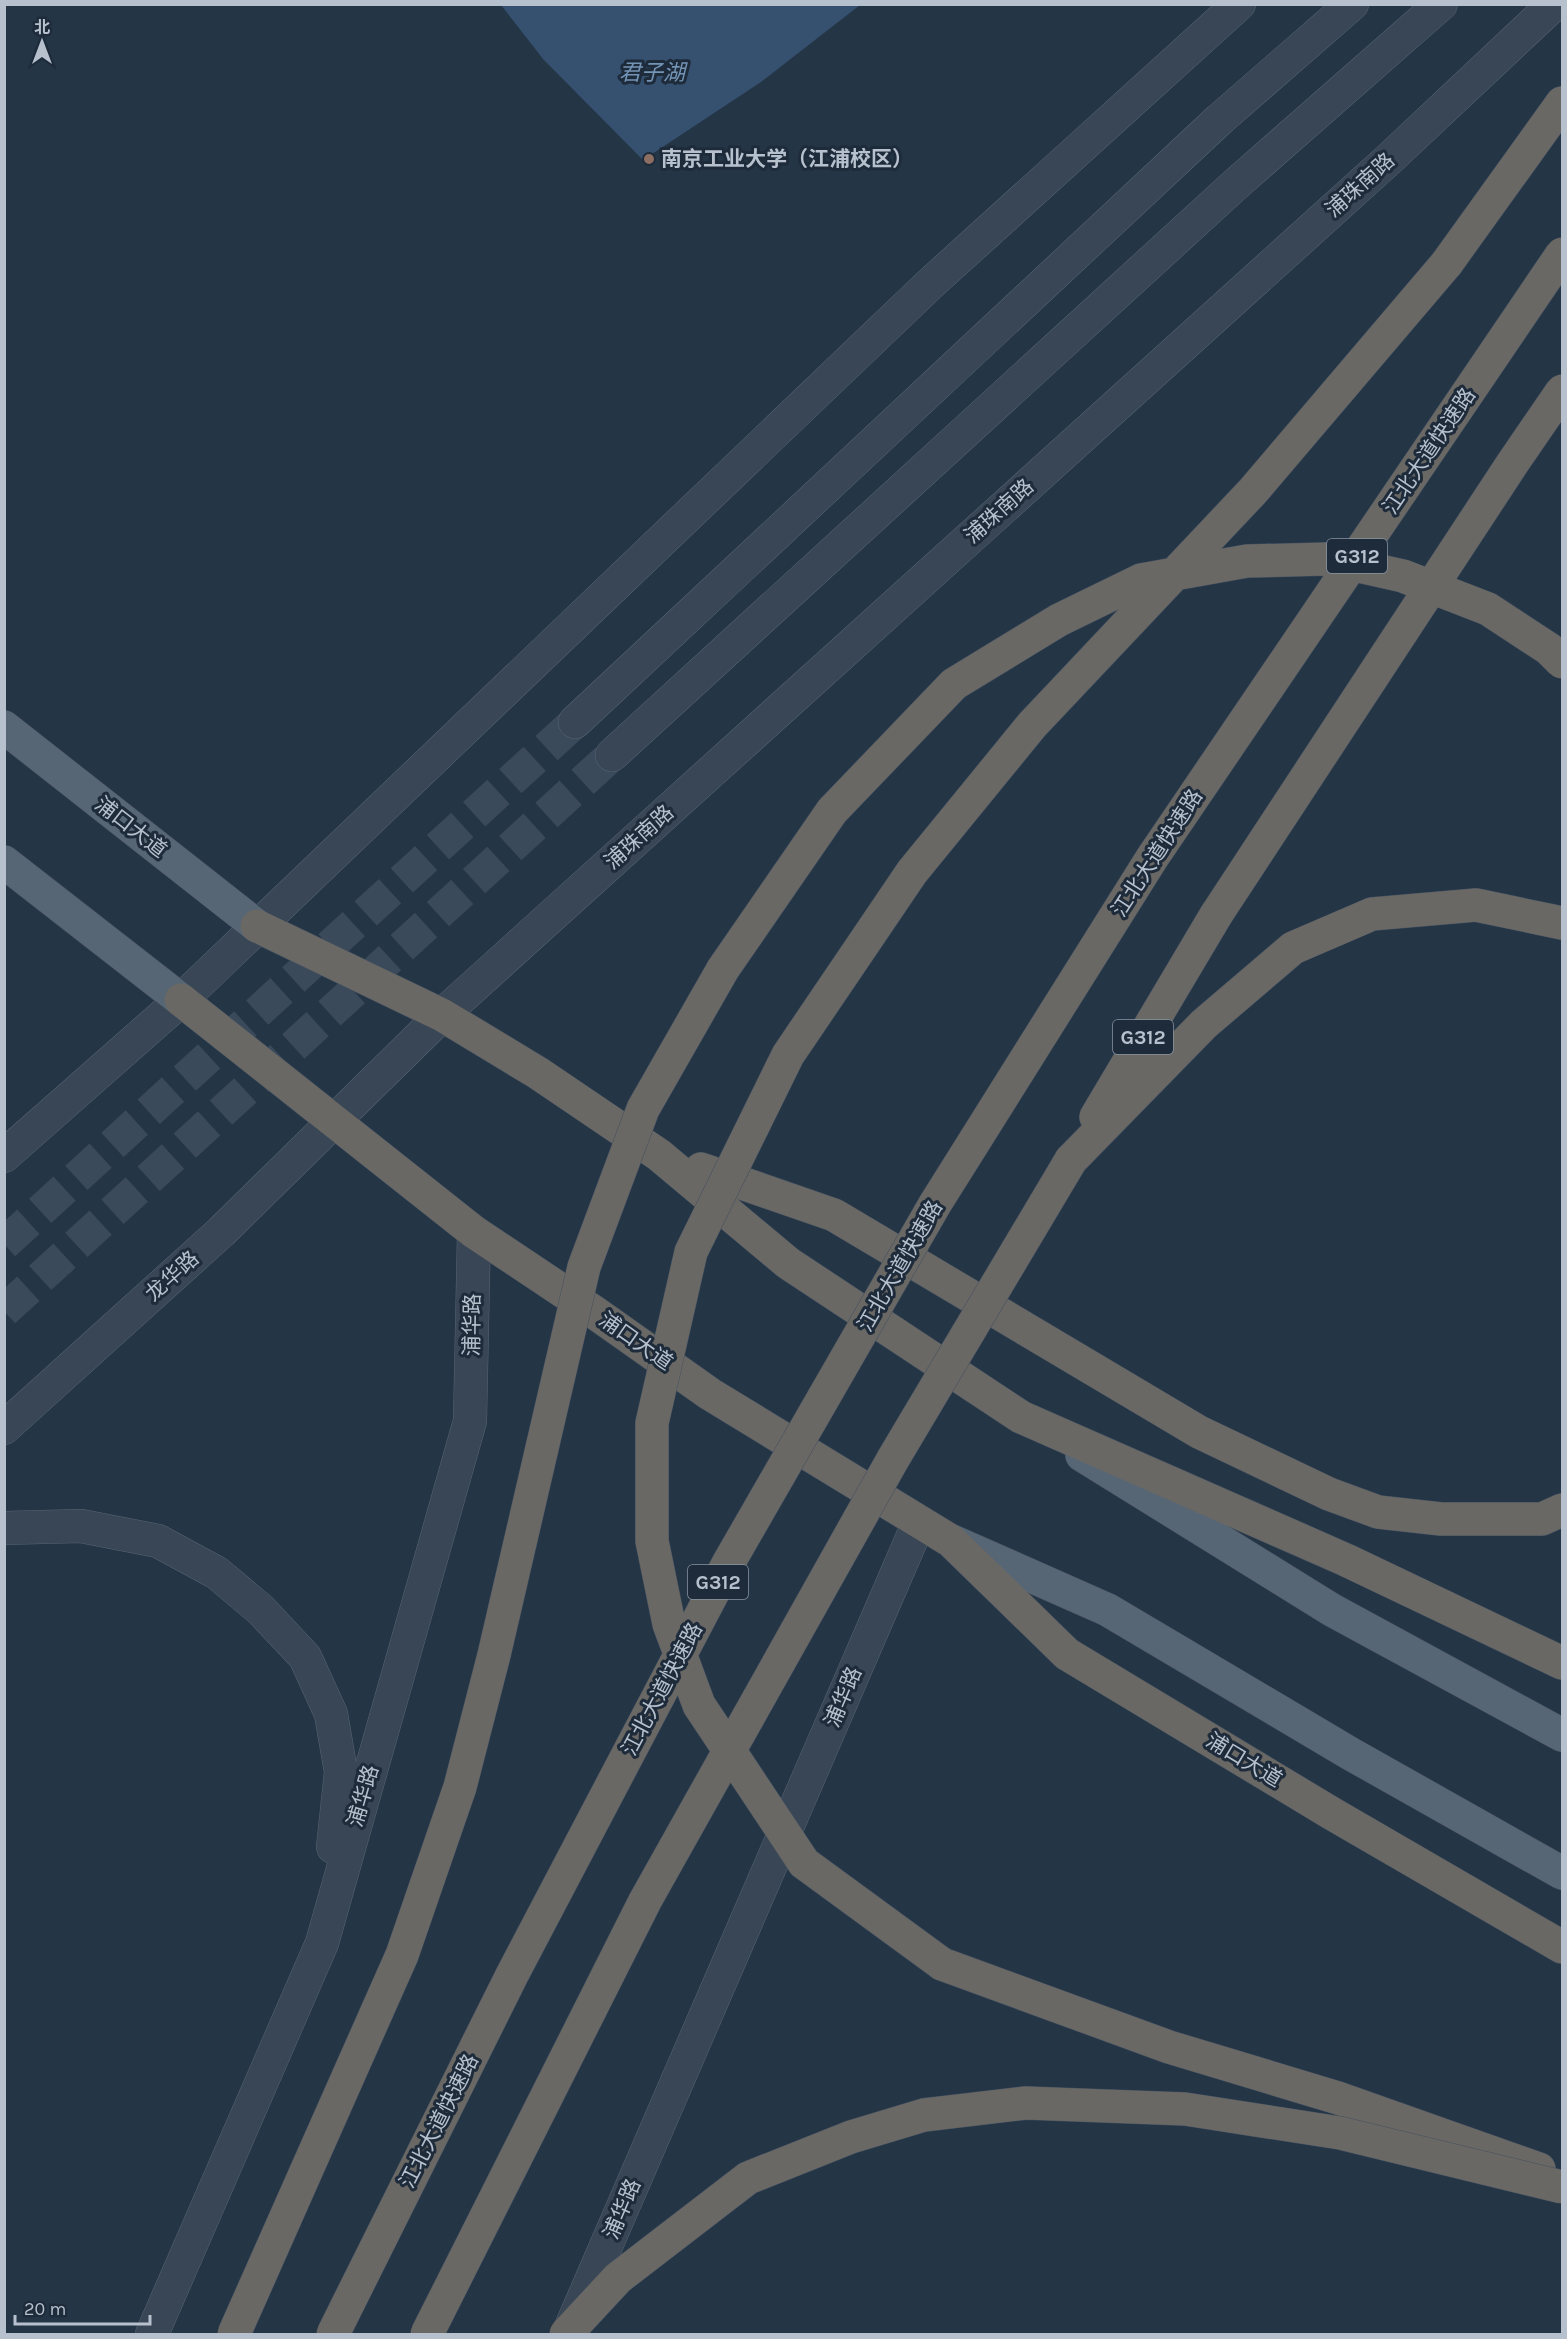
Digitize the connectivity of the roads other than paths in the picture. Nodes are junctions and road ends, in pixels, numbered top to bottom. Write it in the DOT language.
graph roads {
  1 [pos="1239,4"];
  2 [pos="1352,4"];
  3 [pos="1441,4"];
  4 [pos="1554,4"];
  5 [pos="1563,103"];
  6 [pos="1563,254"];
  7 [pos="1563,391"];
  8 [pos="1563,662"];
  9 [pos="574,722"];
  10 [pos="4,727"];
  11 [pos="612,754"];
  12 [pos="4,862"];
  13 [pos="1563,923"];
  14 [pos="257,926"];
  15 [pos="181,1000"];
  16 [pos="442,1015"];
  17 [pos="335,1121"];
  18 [pos="659,1155"];
  19 [pos="4,1156"];
  20 [pos="1071,1160"];
  21 [pos="474,1232"];
  22 [pos="1021,1417"];
  23 [pos="4,1428"];
  24 [pos="1563,1510"];
  25 [pos="919,1522"];
  26 [pos="4,1528"];
  27 [pos="951,1541"];
  28 [pos="1563,1663"];
  29 [pos="1563,1735"];
  30 [pos="1563,1873"];
  31 [pos="322,1944"];
  32 [pos="1563,1947"];
  33 [pos="1563,2177"];
  34 [pos="1563,2187"];
  35 [pos="152,2334"];
  36 [pos="234,2334"];
  37 [pos="333,2334"];
  38 [pos="427,2334"];
  39 [pos="567,2334"];
  1 -- 14 [label="street"];
  2 -- 9 [label="street"];
  3 -- 11 [label="street"];
  4 -- 16 [label="street, 浦珠南路"];
  5 -- 33 [label="highway, bridge"];
  6 -- 37 [label="highway, 江北大道快速路 / G312, bridge"];
  7 -- 20 [label="highway, G312, bridge"];
  8 -- 36 [label="highway, bridge"];
  10 -- 14 [label="main road, 浦口大道"];
  12 -- 15 [label="main road"];
  13 -- 20 [label="highway"];
  14 -- 15 [label="street"];
  14 -- 16 [label="highway"];
  15 -- 17 [label="highway, 浦口大道"];
  15 -- 19 [label="street"];
  16 -- 17 [label="street, 浦珠南路"];
  16 -- 18 [label="highway"];
  17 -- 21 [label="highway, 浦口大道"];
  17 -- 23 [label="street, 龙华路"];
  18 -- 22 [label="highway"];
  18 -- 24 [label="highway"];
  20 -- 38 [label="highway, G312, bridge"];
  21 -- 25 [label="highway, 浦口大道"];
  21 -- 31 [label="street, 浦华路"];
  22 -- 28 [label="highway"];
  22 -- 29 [label="main road"];
  25 -- 27 [label="highway, 浦口大道"];
  25 -- 39 [label="street, 浦华路"];
  26 -- 31 [label="street"];
  27 -- 30 [label="main road, 浦口大道"];
  27 -- 32 [label="highway, 浦口大道"];
  31 -- 35 [label="street, 浦华路"];
  34 -- 39 [label="highway, bridge"];
}
